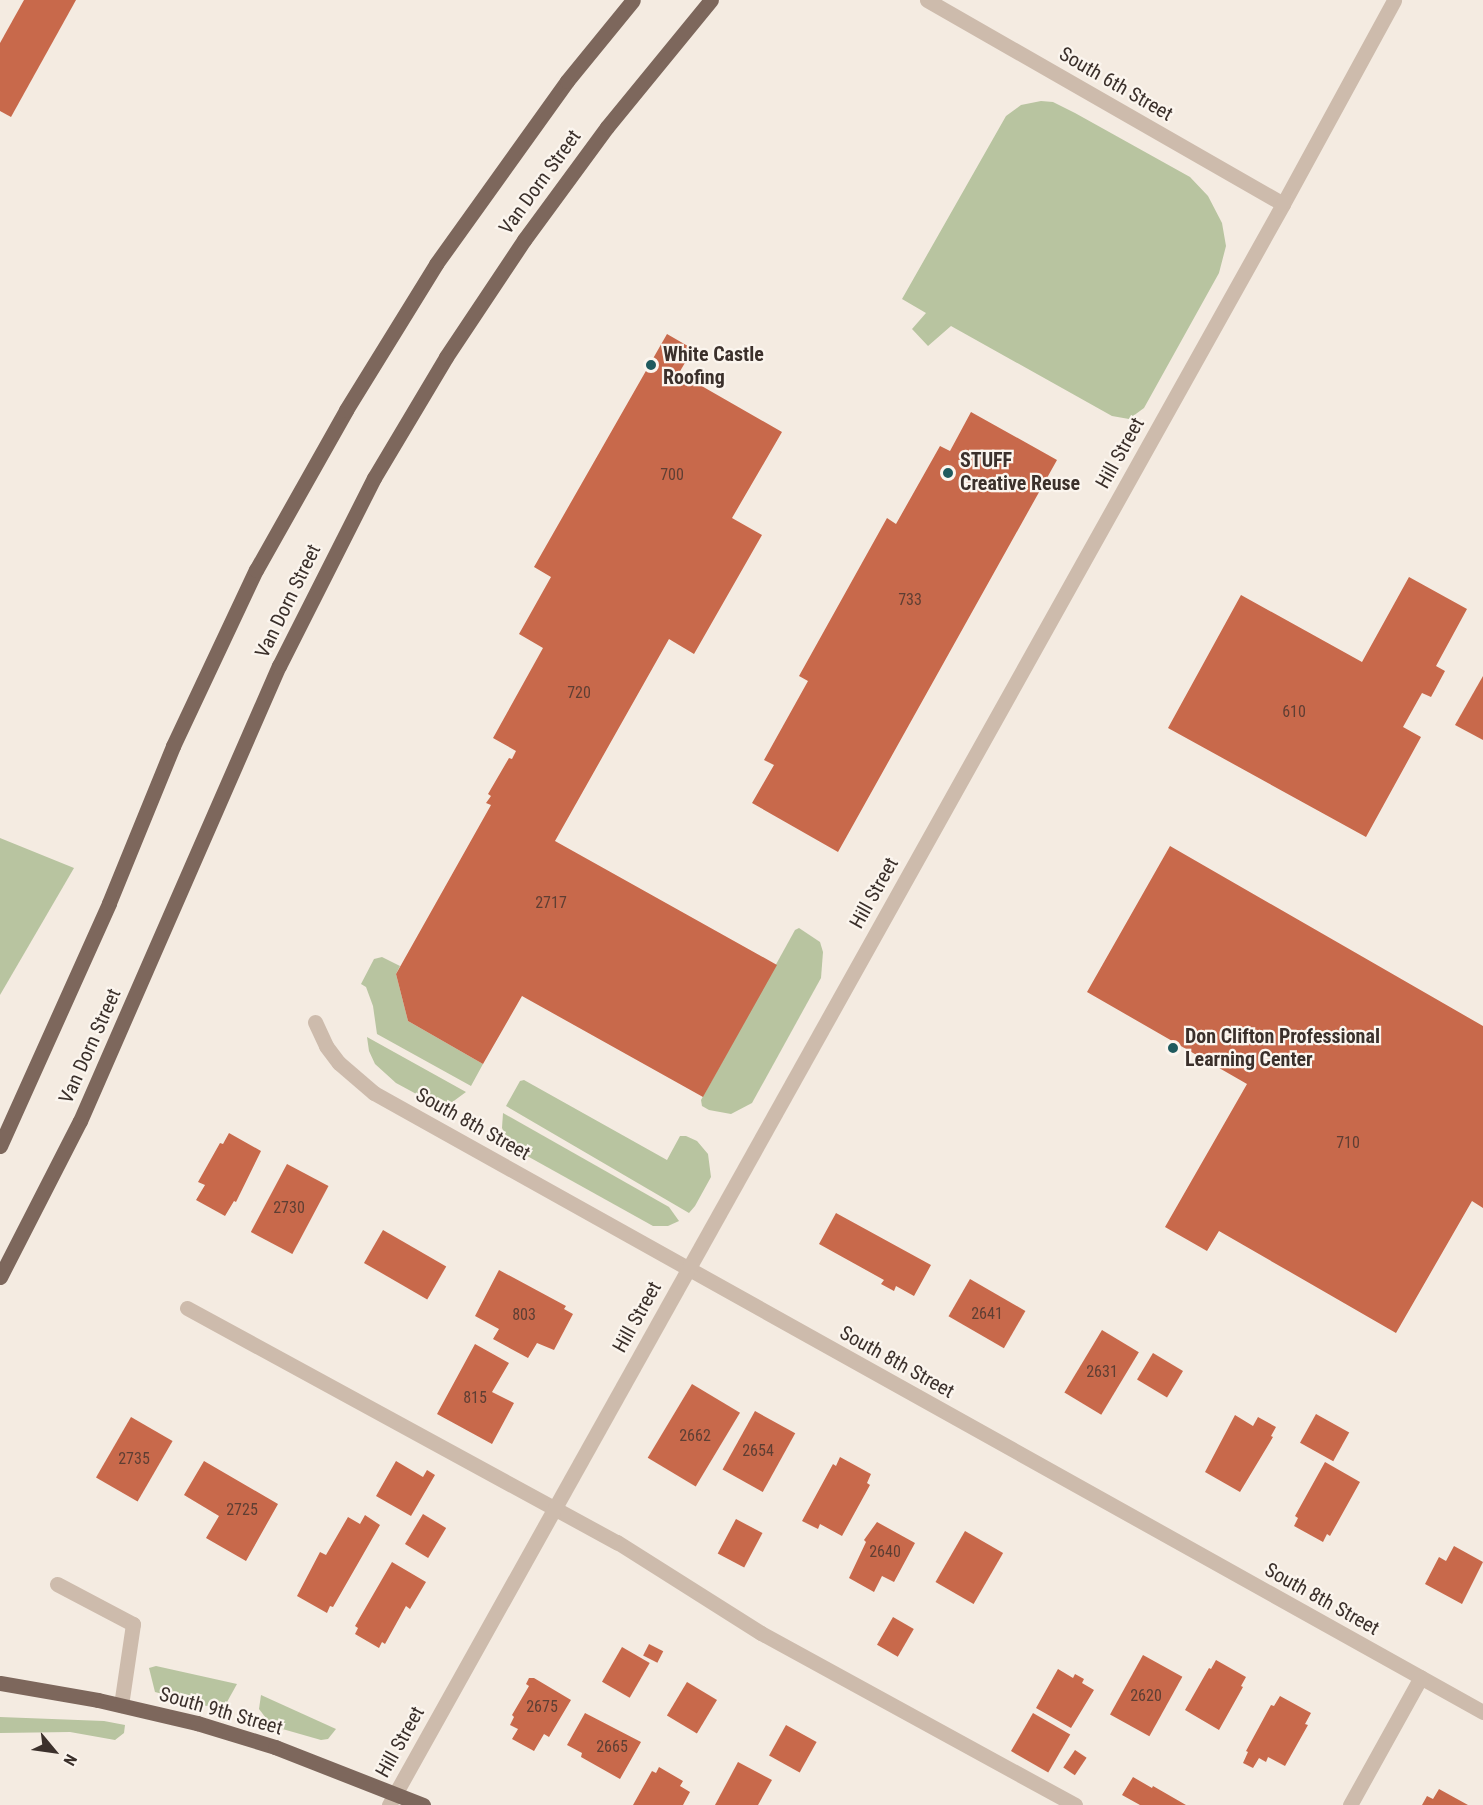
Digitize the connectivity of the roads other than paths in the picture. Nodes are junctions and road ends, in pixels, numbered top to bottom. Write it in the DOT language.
graph roads {
  1 [pos="633,0"];
  2 [pos="711,0"];
  3 [pos="927,0"];
  4 [pos="1394,0"];
  5 [pos="1284,204"];
  6 [pos="315,1022"];
  7 [pos="0,1146"];
  8 [pos="688,1268"];
  9 [pos="0,1277"];
  10 [pos="187,1308"];
  11 [pos="554,1510"];
  12 [pos="57,1584"];
  13 [pos="1421,1677"];
  14 [pos="0,1683"];
  15 [pos="121,1705"];
  16 [pos="1483,1712"];
  17 [pos="392,1799"];
  18 [pos="423,1805"];
  19 [pos="1075,1805"];
  20 [pos="1350,1805"];
  1 -- 7 [label="main road, Van Dorn Street"];
  2 -- 9 [label="main road, Van Dorn Street"];
  3 -- 5 [label="street, South 6th Street"];
  4 -- 5 [label="street, Hill Street"];
  5 -- 8 [label="street, Hill Street"];
  6 -- 8 [label="street, South 8th Street"];
  8 -- 11 [label="street, Hill Street"];
  8 -- 13 [label="street, South 8th Street"];
  10 -- 11 [label="street"];
  11 -- 17 [label="street, Hill Street"];
  11 -- 19 [label="street"];
  12 -- 15 [label="street"];
  13 -- 16 [label="street, South 8th Street"];
  13 -- 20 [label="street"];
  14 -- 15 [label="main road, South 9th Street"];
  15 -- 17 [label="main road, South 9th Street"];
  17 -- 18 [label="main road, South 9th Street"];
}
